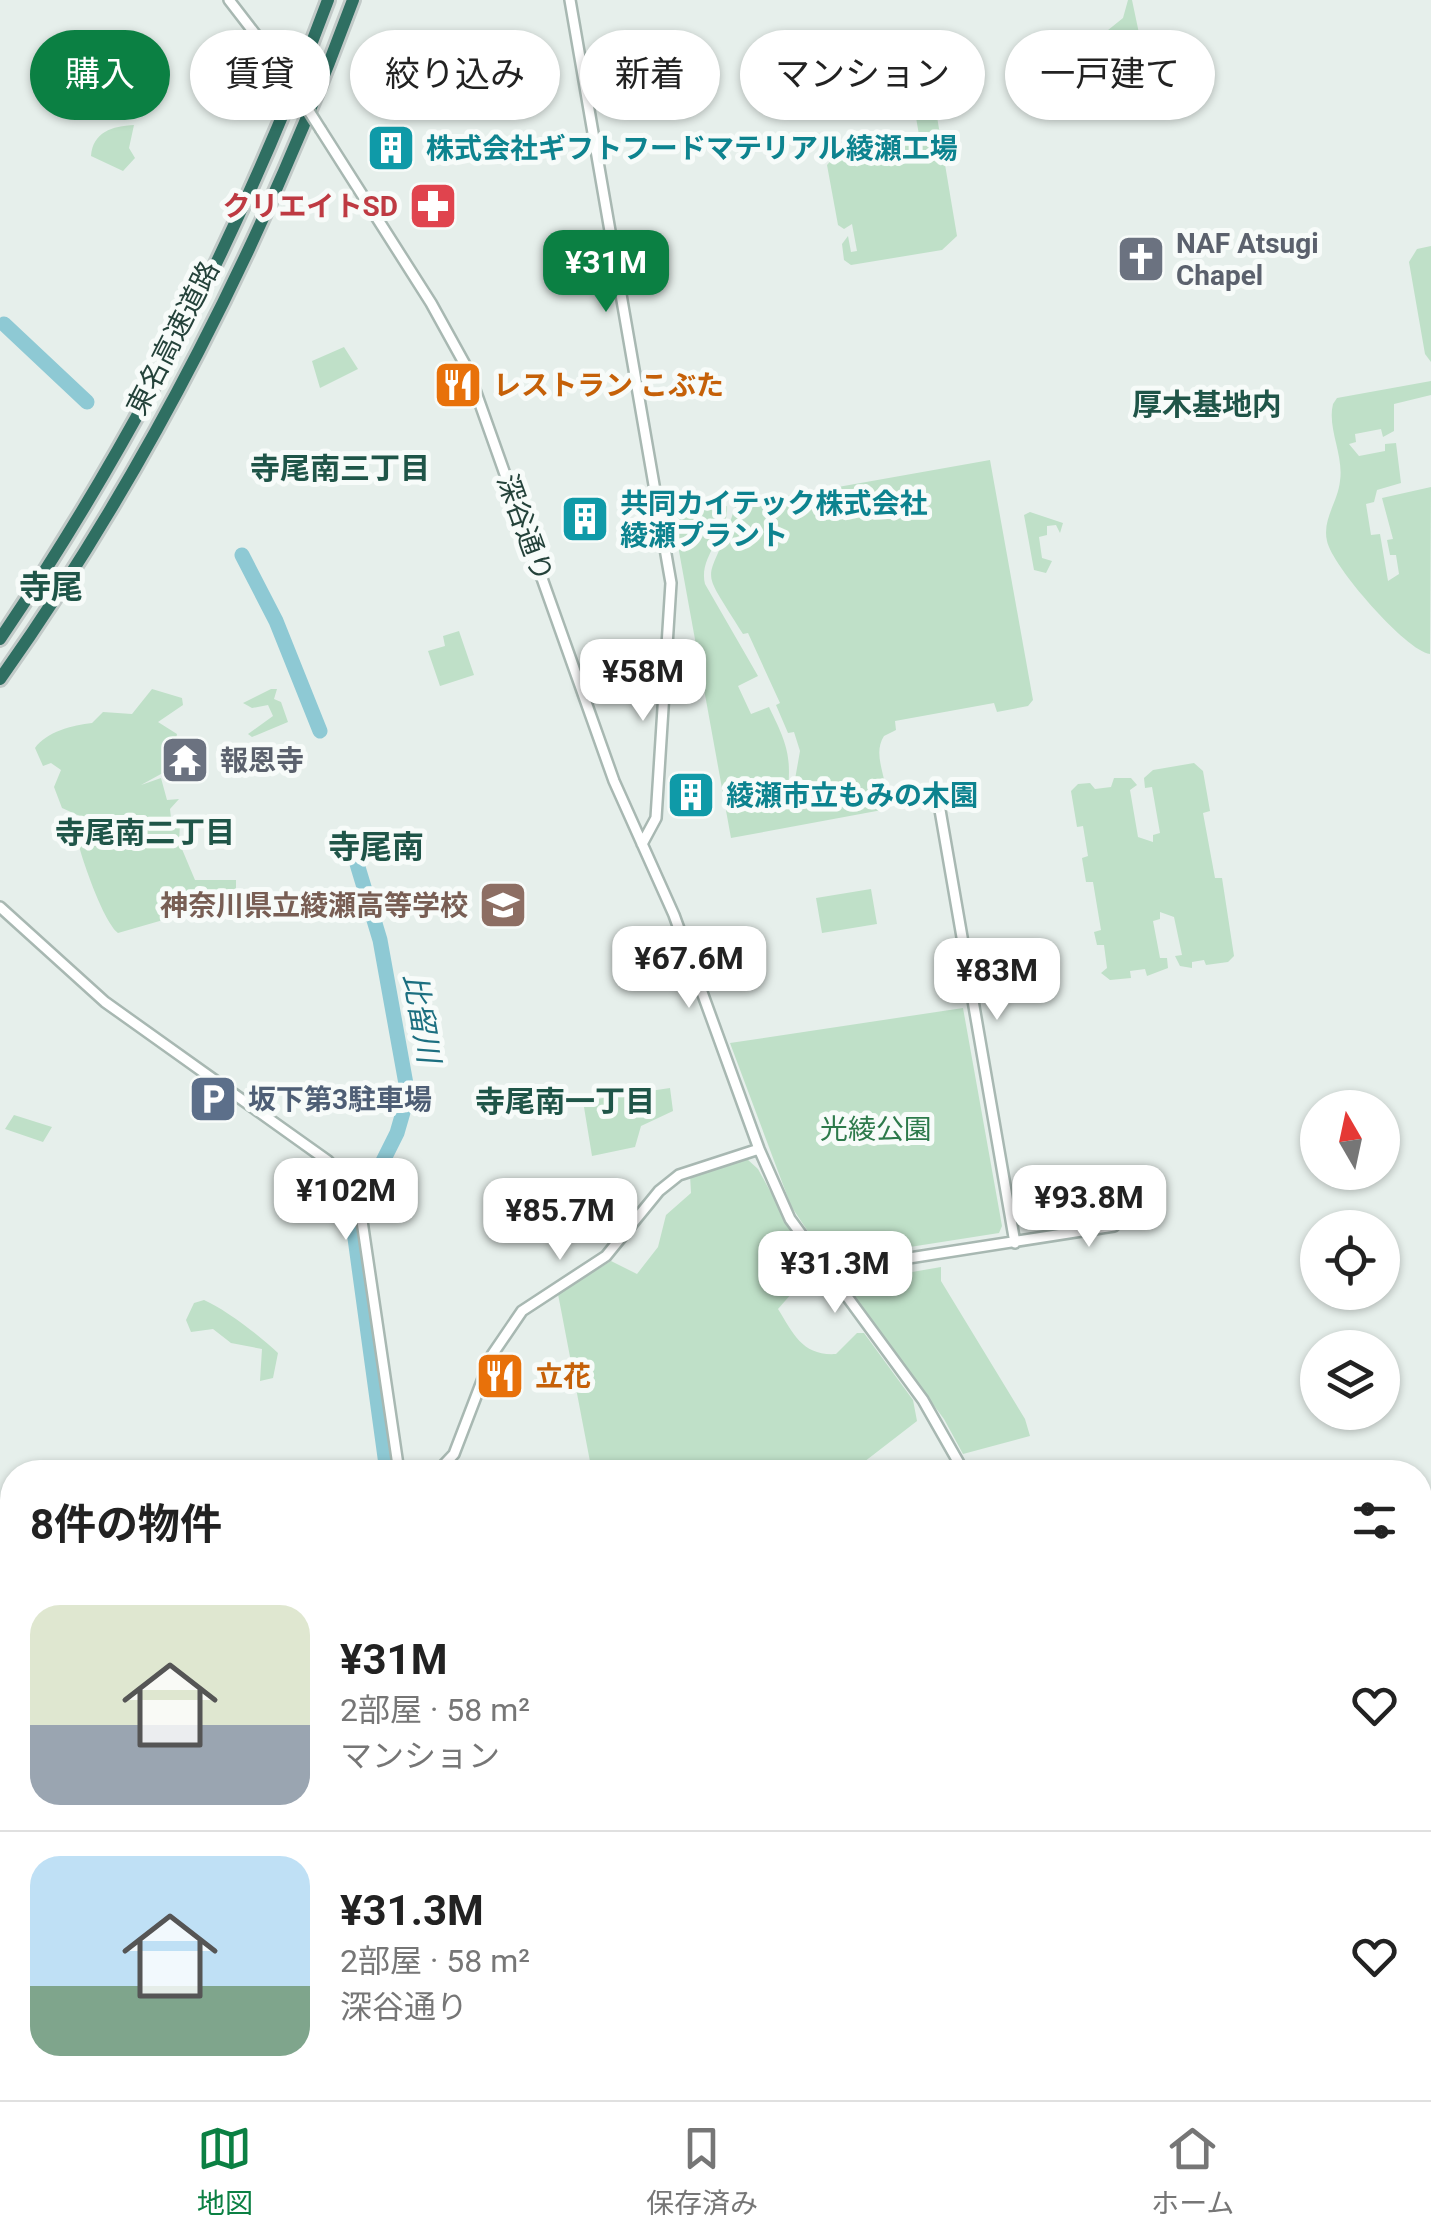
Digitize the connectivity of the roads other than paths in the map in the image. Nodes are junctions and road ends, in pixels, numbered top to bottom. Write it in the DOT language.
graph roads {
  1 [pos="229,0"];
  2 [pos="328,0"];
  3 [pos="352,0"];
  4 [pos="570,0"];
  5 [pos="0,639"];
  6 [pos="0,680"];
  7 [pos="940,810"];
  8 [pos="642,844"];
  9 [pos="0,907"];
  10 [pos="759,1149"];
  11 [pos="1114,1226"];
  12 [pos="1015,1243"];
  13 [pos="826,1271"];
  14 [pos="396,1460"];
  15 [pos="448,1460"];
  16 [pos="957,1460"];
  1 -- 8 [label="street, 深谷通り, bridge"];
  2 -- 5 [label="highway, 東名高速道路"];
  3 -- 6 [label="highway, 東名高速道路"];
  4 -- 8 [label="street"];
  7 -- 12 [label="street"];
  8 -- 10 [label="street, 深谷通り"];
  9 -- 14 [label="street"];
  10 -- 13 [label="street, 深谷通り"];
  10 -- 15 [label="street"];
  11 -- 12 [label="street"];
  12 -- 13 [label="street"];
  13 -- 16 [label="street, 深谷通り"];
}
